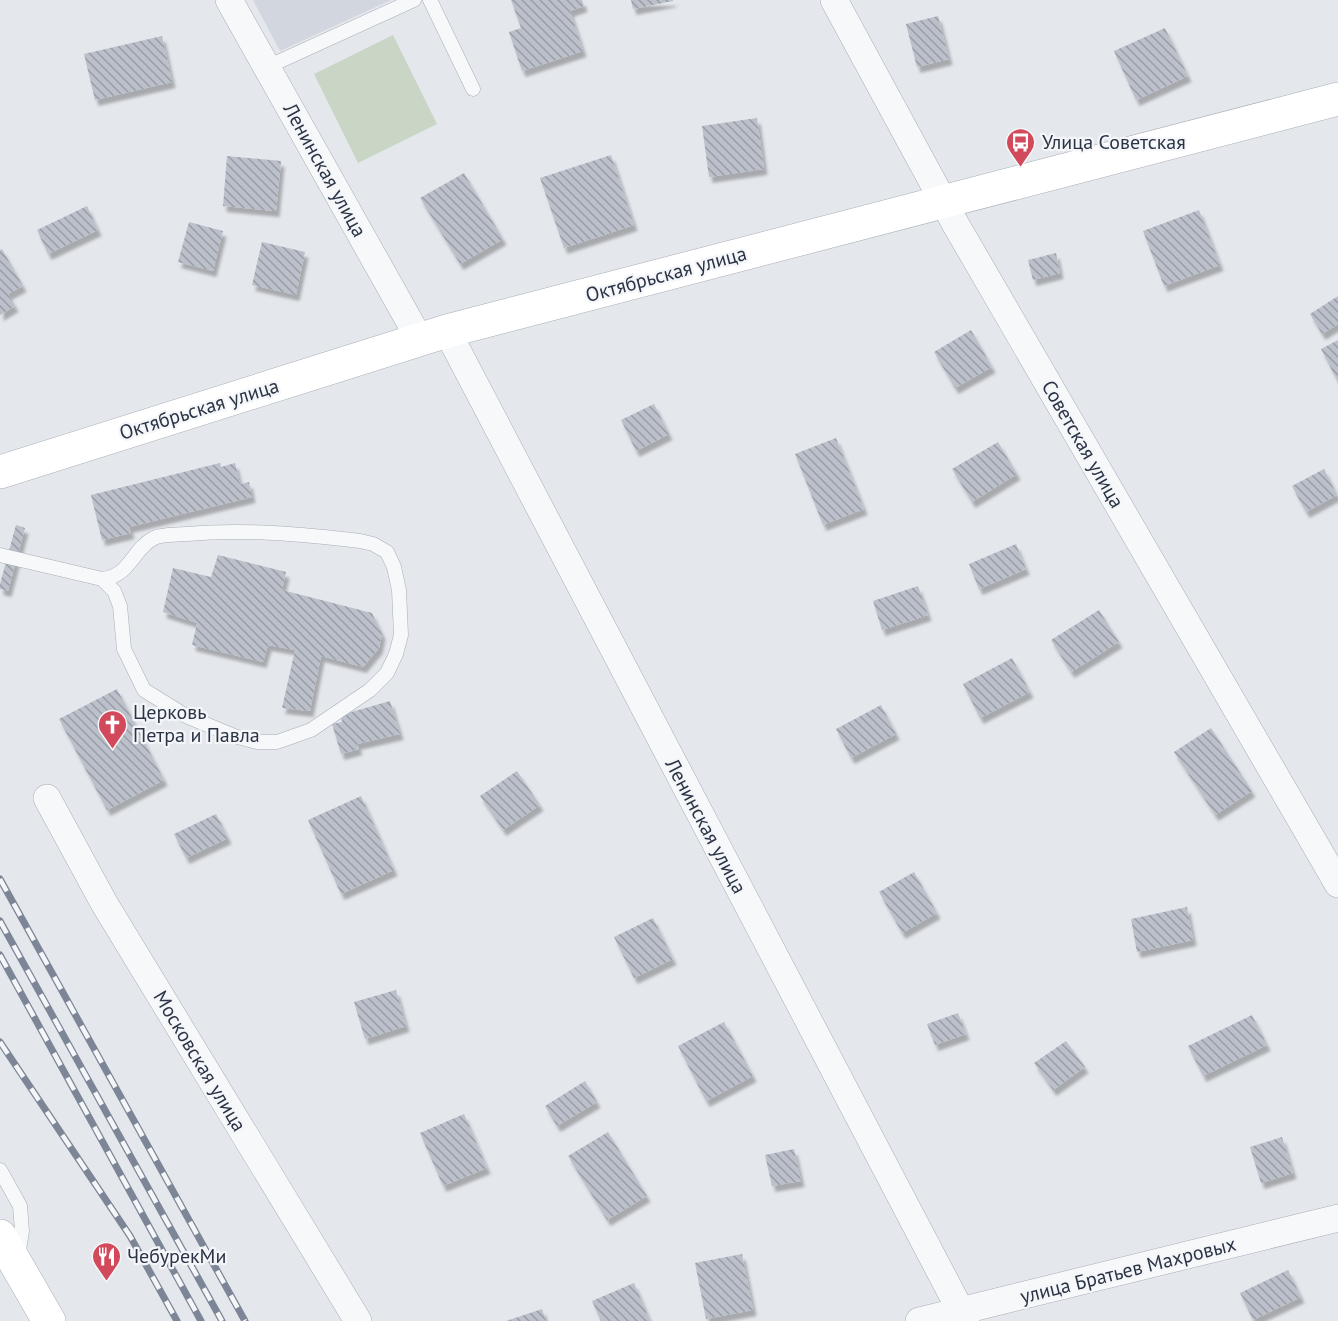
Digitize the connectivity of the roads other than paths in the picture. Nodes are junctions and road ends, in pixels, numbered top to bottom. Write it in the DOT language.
graph roads {
  1 [pos="229,0"];
  2 [pos="414,0"];
  3 [pos="430,0"];
  4 [pos="834,0"];
  5 [pos="267,67"];
  6 [pos="473,89"];
  7 [pos="1338,99"];
  8 [pos="943,202"];
  9 [pos="434,336"];
  10 [pos="0,472"];
  11 [pos="0,555"];
  12 [pos="102,579"];
  13 [pos="47,798"];
  14 [pos="1338,884"];
  15 [pos="0,1170"];
  16 [pos="1338,1218"];
  17 [pos="0,1236"];
  18 [pos="17,1265"];
  19 [pos="963,1316"];
  20 [pos="49,1321"];
  21 [pos="358,1321"];
  22 [pos="918,1321"];
  1 -- 5 [label="street, Ленинская улица"];
  2 -- 5 [label="lane"];
  3 -- 6 [label="lane"];
  4 -- 8 [label="street, Советская улица"];
  5 -- 9 [label="street, Ленинская улица"];
  7 -- 8 [label="main road, Октябрьская улица"];
  8 -- 9 [label="main road, Октябрьская улица"];
  8 -- 14 [label="street, Советская улица"];
  9 -- 10 [label="main road, Октябрьская улица"];
  9 -- 19 [label="street, Ленинская улица"];
  11 -- 12 [label="lane"];
  12 -- 12 [label="lane"];
  13 -- 21 [label="street, Московская улица"];
  15 -- 18 [label="lane"];
  16 -- 19 [label="street, улица Братьев Махровых"];
  17 -- 18 [label="main road"];
  18 -- 20 [label="main road"];
  19 -- 22 [label="street, улица Братьев Махровых"];
}
